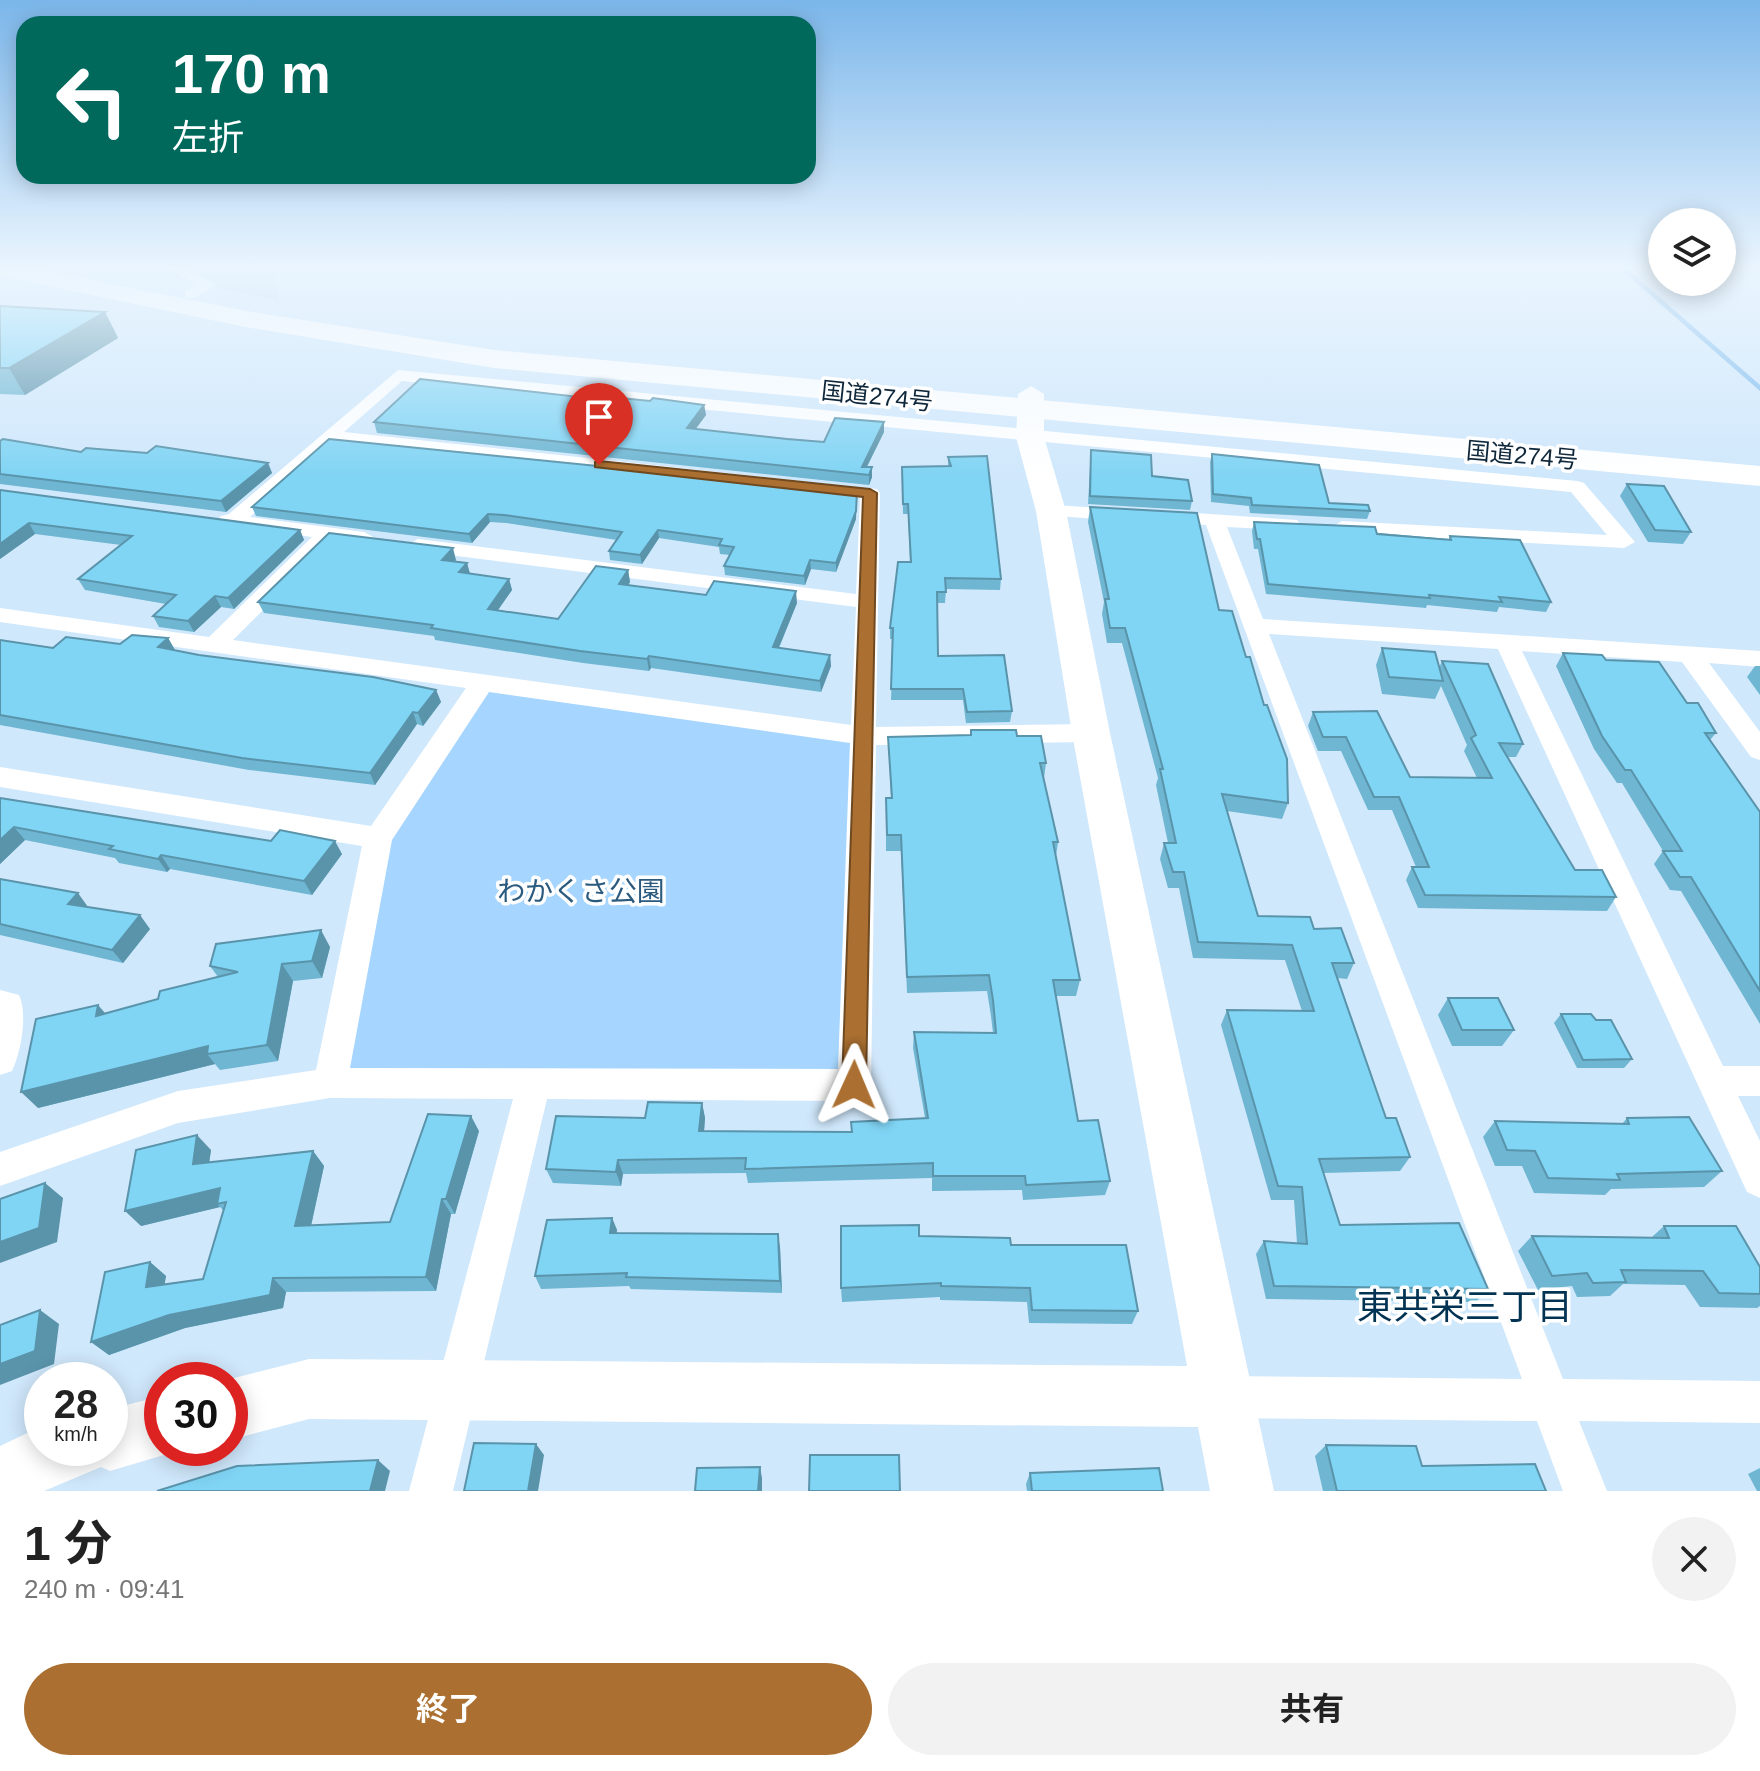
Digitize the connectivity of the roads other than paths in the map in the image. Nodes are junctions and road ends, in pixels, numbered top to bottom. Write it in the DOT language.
graph roads {
  1 [pos="349,338"];
  2 [pos="457,338"];
  3 [pos="1030,414"];
  4 [pos="329,436"];
  5 [pos="1760,458"];
  6 [pos="1760,476"];
  7 [pos="1051,511"];
  8 [pos="202,517"];
  9 [pos="1214,520"];
  10 [pos="233,521"];
  11 [pos="328,533"];
  12 [pos="867,602"];
  13 [pos="0,615"];
  14 [pos="1255,626"];
  15 [pos="1507,644"];
  16 [pos="214,645"];
  17 [pos="1690,655"];
  18 [pos="1760,659"];
  19 [pos="483,682"];
  20 [pos="1091,733"];
  21 [pos="863,736"];
  22 [pos="1760,751"];
  23 [pos="0,777"];
  24 [pos="378,838"];
  25 [pos="0,1004"];
  26 [pos="0,1060"];
  27 [pos="1713,1081"];
  28 [pos="1760,1081"];
  29 [pos="330,1083"];
  30 [pos="534,1084"];
  31 [pos="0,1169"];
  32 [pos="1760,1180"];
  33 [pos="456,1390"];
  34 [pos="1225,1397"];
  35 [pos="1549,1397"];
  36 [pos="1760,1402"];
  37 [pos="248,1404"];
  38 [pos="26,1466"];
  39 [pos="0,1480"];
  40 [pos="431,1491"];
  41 [pos="1242,1491"];
  42 [pos="1585,1491"];
  1 -- 3 [label="highway, 国道274号"];
  2 -- 3 [label="highway, 国道274号"];
  3 -- 4 [label="street"];
  3 -- 5 [label="highway, 国道274号"];
  3 -- 6 [label="highway, 国道274号"];
  3 -- 7 [label="street"];
  3 -- 9 [label="street"];
  4 -- 10 [label="street"];
  4 -- 12 [label="street"];
  7 -- 9 [label="street"];
  7 -- 20 [label="street"];
  8 -- 10 [label="street"];
  9 -- 14 [label="street"];
  10 -- 11 [label="street"];
  11 -- 12 [label="street"];
  11 -- 16 [label="street"];
  12 -- 21 [label="street"];
  13 -- 16 [label="street"];
  14 -- 15 [label="street"];
  14 -- 35 [label="street"];
  15 -- 17 [label="street"];
  15 -- 27 [label="street"];
  16 -- 19 [label="street"];
  17 -- 18 [label="street"];
  17 -- 22 [label="street"];
  19 -- 21 [label="street"];
  19 -- 24 [label="street"];
  20 -- 21 [label="street"];
  20 -- 34 [label="street"];
  21 -- 30 [label="street"];
  23 -- 24 [label="street"];
  24 -- 29 [label="street"];
  25 -- 26 [label="street"];
  27 -- 28 [label="street"];
  27 -- 32 [label="street"];
  29 -- 30 [label="street"];
  29 -- 31 [label="street"];
  30 -- 33 [label="street"];
  33 -- 34 [label="street"];
  33 -- 37 [label="street"];
  33 -- 40 [label="street"];
  34 -- 35 [label="street"];
  34 -- 41 [label="street"];
  35 -- 36 [label="street"];
  35 -- 42 [label="street"];
  38 -- 39 [label="street"];
}
